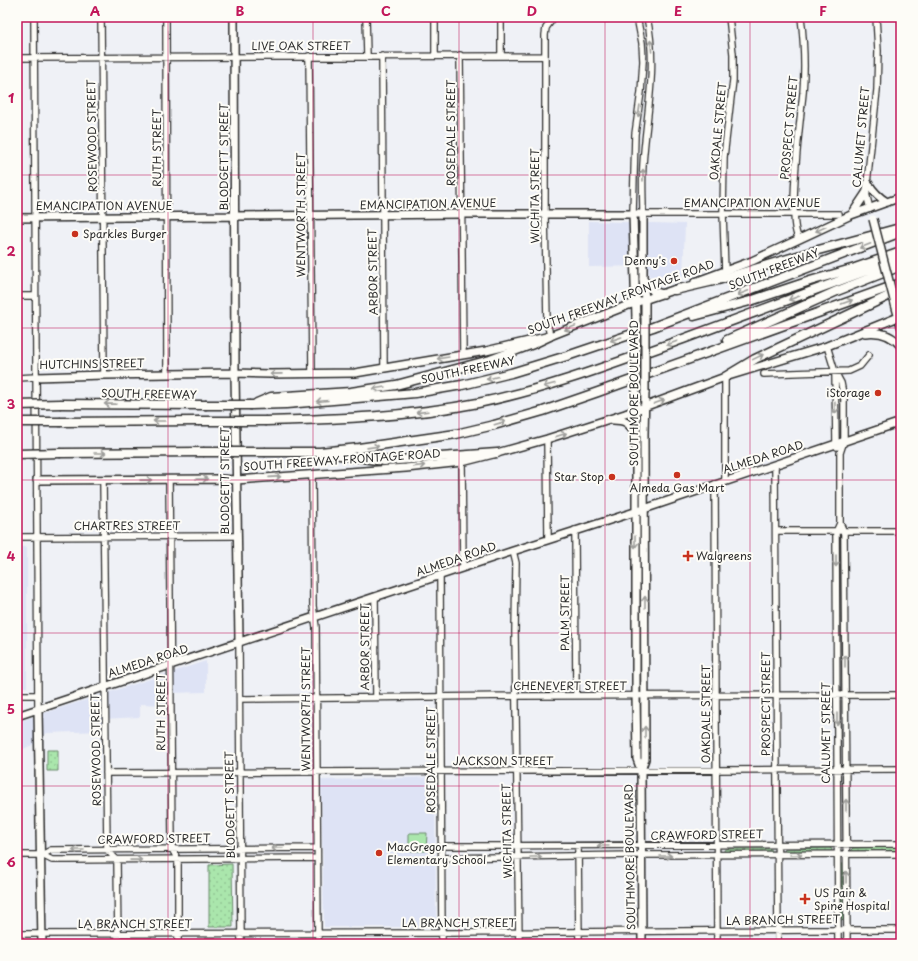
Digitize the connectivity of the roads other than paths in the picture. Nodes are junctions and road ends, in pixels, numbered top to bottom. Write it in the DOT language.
graph roads {
  1 [pos="34,17"];
  2 [pos="101,17"];
  3 [pos="166,17"];
  4 [pos="234,17"];
  5 [pos="366,17"];
  6 [pos="435,17"];
  7 [pos="501,17"];
  8 [pos="554,17"];
  9 [pos="637,17"];
  10 [pos="647,17"];
  11 [pos="729,17"];
  12 [pos="801,17"];
  13 [pos="876,17"];
  14 [pos="435,55"];
  15 [pos="460,55"];
  16 [pos="309,56"];
  17 [pos="367,56"];
  18 [pos="382,56"];
  19 [pos="501,56"];
  20 [pos="545,56"];
  21 [pos="166,57"];
  22 [pos="234,57"];
  23 [pos="17,58"];
  24 [pos="34,58"];
  25 [pos="101,58"];
  26 [pos="641,92"];
  27 [pos="650,93"];
  28 [pos="868,183"];
  29 [pos="866,193"];
  30 [pos="901,197"];
  31 [pos="887,202"];
  32 [pos="870,209"];
  33 [pos="461,214"];
  34 [pos="545,214"];
  35 [pos="633,214"];
  36 [pos="643,214"];
  37 [pos="723,214"];
  38 [pos="794,214"];
  39 [pos="839,214"];
  40 [pos="852,214"];
  41 [pos="311,215"];
  42 [pos="235,216"];
  43 [pos="383,216"];
  44 [pos="102,217"];
  45 [pos="167,217"];
  46 [pos="17,218"];
  47 [pos="34,218"];
  48 [pos="901,228"];
  49 [pos="901,232"];
  50 [pos="799,239"];
  51 [pos="901,252"];
  52 [pos="901,258"];
  53 [pos="901,266"];
  54 [pos="725,271"];
  55 [pos="642,278"];
  56 [pos="901,283"];
  57 [pos="675,290"];
  58 [pos="901,290"];
  59 [pos="663,294"];
  60 [pos="17,296"];
  61 [pos="35,296"];
  62 [pos="645,300"];
  63 [pos="635,303"];
  64 [pos="900,317"];
  65 [pos="901,326"];
  66 [pos="653,327"];
  67 [pos="550,336"];
  68 [pos="851,336"];
  69 [pos="827,346"];
  70 [pos="901,346"];
  71 [pos="463,355"];
  72 [pos="869,355"];
  73 [pos="384,368"];
  74 [pos="652,372"];
  75 [pos="835,372"];
  76 [pos="235,373"];
  77 [pos="312,373"];
  78 [pos="168,374"];
  79 [pos="764,374"];
  80 [pos="104,375"];
  81 [pos="36,377"];
  82 [pos="724,377"];
  83 [pos="17,378"];
  84 [pos="271,401"];
  85 [pos="17,405"];
  86 [pos="644,408"];
  87 [pos="636,411"];
  88 [pos="609,419"];
  89 [pos="17,422"];
  90 [pos="901,422"];
  91 [pos="635,435"];
  92 [pos="547,439"];
  93 [pos="844,441"];
  94 [pos="836,444"];
  95 [pos="320,452"];
  96 [pos="840,452"];
  97 [pos="497,453"];
  98 [pos="17,454"];
  99 [pos="462,462"];
  100 [pos="775,465"];
  101 [pos="312,475"];
  102 [pos="169,479"];
  103 [pos="37,480"];
  104 [pos="103,480"];
  105 [pos="236,480"];
  106 [pos="725,481"];
  107 [pos="715,484"];
  108 [pos="644,509"];
  109 [pos="635,512"];
  110 [pos="840,523"];
  111 [pos="575,530"];
  112 [pos="776,531"];
  113 [pos="901,531"];
  114 [pos="836,532"];
  115 [pos="844,532"];
  116 [pos="104,535"];
  117 [pos="17,536"];
  118 [pos="37,536"];
  119 [pos="169,536"];
  120 [pos="236,536"];
  121 [pos="548,539"];
  122 [pos="513,551"];
  123 [pos="635,567"];
  124 [pos="645,567"];
  125 [pos="463,568"];
  126 [pos="440,576"];
  127 [pos="375,597"];
  128 [pos="314,618"];
  129 [pos="239,641"];
  130 [pos="171,666"];
  131 [pos="105,687"];
  132 [pos="17,695"];
  133 [pos="38,695"];
  134 [pos="576,695"];
  135 [pos="636,695"];
  136 [pos="645,695"];
  137 [pos="716,695"];
  138 [pos="776,695"];
  139 [pos="837,695"];
  140 [pos="845,695"];
  141 [pos="901,695"];
  142 [pos="516,696"];
  143 [pos="376,697"];
  144 [pos="441,697"];
  145 [pos="316,698"];
  146 [pos="240,699"];
  147 [pos="38,709"];
  148 [pos="17,716"];
  149 [pos="837,769"];
  150 [pos="846,769"];
  151 [pos="901,769"];
  152 [pos="640,770"];
  153 [pos="717,770"];
  154 [pos="777,770"];
  155 [pos="441,771"];
  156 [pos="516,771"];
  157 [pos="240,772"];
  158 [pos="316,772"];
  159 [pos="106,773"];
  160 [pos="171,773"];
  161 [pos="778,844"];
  162 [pos="838,844"];
  163 [pos="846,844"];
  164 [pos="901,844"];
  165 [pos="717,845"];
  166 [pos="441,846"];
  167 [pos="518,846"];
  168 [pos="578,846"];
  169 [pos="642,846"];
  170 [pos="316,848"];
  171 [pos="172,849"];
  172 [pos="241,849"];
  173 [pos="108,850"];
  174 [pos="838,854"];
  175 [pos="846,854"];
  176 [pos="901,854"];
  177 [pos="17,855"];
  178 [pos="42,855"];
  179 [pos="642,855"];
  180 [pos="778,855"];
  181 [pos="578,856"];
  182 [pos="718,856"];
  183 [pos="518,857"];
  184 [pos="316,858"];
  185 [pos="441,858"];
  186 [pos="241,859"];
  187 [pos="117,860"];
  188 [pos="178,860"];
  189 [pos="778,930"];
  190 [pos="838,930"];
  191 [pos="847,930"];
  192 [pos="901,930"];
  193 [pos="717,931"];
  194 [pos="579,932"];
  195 [pos="642,932"];
  196 [pos="318,933"];
  197 [pos="442,933"];
  198 [pos="519,933"];
  199 [pos="17,934"];
  200 [pos="42,934"];
  201 [pos="118,934"];
  202 [pos="178,934"];
  203 [pos="241,934"];
  204 [pos="42,944"];
  205 [pos="118,944"];
  206 [pos="178,944"];
  207 [pos="241,944"];
  208 [pos="318,944"];
  209 [pos="442,944"];
  210 [pos="519,944"];
  211 [pos="579,944"];
  212 [pos="642,944"];
  213 [pos="717,944"];
  214 [pos="778,944"];
  215 [pos="838,944"];
  216 [pos="847,944"];
  1 -- 24 [label="street"];
  2 -- 25 [label="street, ROSEWOOD STREET"];
  3 -- 21 [label="street, RUTH STREET"];
  4 -- 22 [label="main road, BLODGETT STREET"];
  5 -- 17 [label="street"];
  6 -- 14 [label="street"];
  7 -- 19 [label="street"];
  8 -- 20 [label="street"];
  9 -- 26 [label="street, SOUTHMORE BOULEVARD"];
  27 -- 10 [label="street, SOUTHMORE BOULEVARD, one-way"];
  11 -- 37 [label="street, OAKDALE STREET"];
  12 -- 38 [label="street, PROSPECT STREET"];
  13 -- 28 [label="street, CALUMET STREET"];
  14 -- 15 [label="street, LIVE OAK STREET"];
  14 -- 18 [label="street, LIVE OAK STREET"];
  15 -- 19 [label="street, LIVE OAK STREET"];
  15 -- 33 [label="street, ROSEDALE STREET"];
  16 -- 17 [label="street, LIVE OAK STREET"];
  16 -- 22 [label="street, LIVE OAK STREET"];
  16 -- 41 [label="street, WENTWORTH STREET"];
  17 -- 18 [label="street, LIVE OAK STREET"];
  18 -- 43 [label="street, ARBOR STREET"];
  19 -- 20 [label="street, LIVE OAK STREET"];
  20 -- 34 [label="street, WICHITA STREET"];
  21 -- 22 [label="street, LIVE OAK STREET"];
  21 -- 25 [label="street, LIVE OAK STREET"];
  21 -- 45 [label="street, RUTH STREET"];
  22 -- 42 [label="main road, BLODGETT STREET"];
  23 -- 24 [label="street, LIVE OAK STREET"];
  24 -- 25 [label="street, LIVE OAK STREET"];
  24 -- 47 [label="street"];
  25 -- 44 [label="street, ROSEWOOD STREET"];
  26 -- 27 [label="street"];
  26 -- 35 [label="street, SOUTHMORE BOULEVARD, one-way"];
  36 -- 27 [label="street, SOUTHMORE BOULEVARD, one-way"];
  28 -- 29 [label="street, CALUMET STREET"];
  28 -- 31 [label="main road"];
  29 -- 32 [label="street, CALUMET STREET"];
  29 -- 40 [label="main road"];
  30 -- 31 [label="main road, SOUTH FREEWAY FRONTAGE ROAD"];
  31 -- 32 [label="main road, SOUTH FREEWAY FRONTAGE ROAD"];
  32 -- 40 [label="main road, SOUTH FREEWAY FRONTAGE ROAD"];
  32 -- 64 [label="main road, CALUMET STREET, bridge"];
  33 -- 34 [label="main road, EMANCIPATION AVENUE"];
  33 -- 43 [label="main road, EMANCIPATION AVENUE"];
  33 -- 71 [label="street, ROSEDALE STREET"];
  34 -- 35 [label="main road, EMANCIPATION AVENUE"];
  34 -- 67 [label="street, WICHITA STREET"];
  35 -- 36 [label="main road, EMANCIPATION AVENUE"];
  35 -- 63 [label="main road, SOUTHMORE BOULEVARD"];
  36 -- 37 [label="street, EMANCIPATION AVENUE"];
  36 -- 55 [label="main road, SOUTHMORE BOULEVARD"];
  37 -- 38 [label="street, EMANCIPATION AVENUE"];
  37 -- 54 [label="street, OAKDALE STREET"];
  38 -- 39 [label="street, EMANCIPATION AVENUE"];
  38 -- 50 [label="street, PROSPECT STREET"];
  40 -- 50 [label="main road, SOUTH FREEWAY FRONTAGE ROAD, one-way"];
  41 -- 42 [label="main road, EMANCIPATION AVENUE"];
  41 -- 43 [label="main road, EMANCIPATION AVENUE"];
  41 -- 77 [label="street, WENTWORTH STREET"];
  42 -- 45 [label="main road, EMANCIPATION AVENUE"];
  42 -- 76 [label="main road, BLODGETT STREET"];
  43 -- 73 [label="street, ARBOR STREET"];
  44 -- 45 [label="main road, EMANCIPATION AVENUE"];
  44 -- 47 [label="main road, EMANCIPATION AVENUE"];
  44 -- 80 [label="street, ROSEWOOD STREET"];
  45 -- 78 [label="street, RUTH STREET"];
  46 -- 47 [label="main road, EMANCIPATION AVENUE"];
  47 -- 61 [label="street"];
  48 -- 57 [label="highway"];
  49 -- 66 [label="highway, SOUTH FREEWAY, one-way"];
  50 -- 54 [label="main road, SOUTH FREEWAY FRONTAGE ROAD"];
  51 -- 66 [label="highway"];
  52 -- 89 [label="highway, one-way, bridge"];
  53 -- 74 [label="highway"];
  54 -- 57 [label="main road, SOUTH FREEWAY FRONTAGE ROAD"];
  55 -- 59 [label="main road"];
  55 -- 62 [label="main road, SOUTHMORE BOULEVARD"];
  74 -- 56 [label="highway, one-way"];
  57 -- 59 [label="main road, SOUTH FREEWAY FRONTAGE ROAD"];
  82 -- 58 [label="highway, one-way"];
  59 -- 62 [label="main road, SOUTH FREEWAY FRONTAGE ROAD"];
  60 -- 61 [label="street"];
  61 -- 81 [label="street"];
  62 -- 63 [label="main road, SOUTH FREEWAY FRONTAGE ROAD"];
  62 -- 86 [label="main road, SOUTHMORE BOULEVARD, bridge"];
  63 -- 67 [label="main road, SOUTH FREEWAY FRONTAGE ROAD, one-way"];
  63 -- 87 [label="main road, SOUTHMORE BOULEVARD, bridge"];
  64 -- 65 [label="main road, CALUMET STREET"];
  64 -- 68 [label="main road, SOUTH FREEWAY FRONTAGE ROAD"];
  66 -- 84 [label="highway, SOUTH FREEWAY, one-way"];
  67 -- 71 [label="main road, SOUTH FREEWAY FRONTAGE ROAD"];
  67 -- 84 [label="highway, one-way"];
  68 -- 69 [label="main road, SOUTH FREEWAY FRONTAGE ROAD"];
  68 -- 70 [label="main road"];
  69 -- 75 [label="street"];
  69 -- 82 [label="main road, SOUTH FREEWAY FRONTAGE ROAD"];
  71 -- 73 [label="main road, SOUTH FREEWAY FRONTAGE ROAD, one-way"];
  72 -- 75 [label="street"];
  73 -- 77 [label="main road, SOUTH FREEWAY FRONTAGE ROAD"];
  95 -- 74 [label="highway, one-way"];
  75 -- 79 [label="street"];
  75 -- 93 [label="street"];
  75 -- 94 [label="street, one-way"];
  77 -- 76 [label="main road, SOUTH FREEWAY FRONTAGE ROAD, one-way"];
  76 -- 78 [label="main road, SOUTH FREEWAY FRONTAGE ROAD"];
  76 -- 105 [label="main road, BLODGETT STREET"];
  78 -- 80 [label="main road, HUTCHINS STREET"];
  80 -- 81 [label="main road, HUTCHINS STREET"];
  81 -- 83 [label="street, HUTCHINS STREET"];
  81 -- 103 [label="street"];
  86 -- 82 [label="main road, SOUTH FREEWAY FRONTAGE ROAD, one-way"];
  82 -- 106 [label="street"];
  84 -- 85 [label="highway, SOUTH FREEWAY, one-way, bridge"];
  86 -- 87 [label="main road, SOUTH FREEWAY FRONTAGE ROAD"];
  86 -- 108 [label="main road, SOUTHMORE BOULEVARD"];
  87 -- 88 [label="main road, SOUTH FREEWAY FRONTAGE ROAD"];
  87 -- 91 [label="main road, SOUTHMORE BOULEVARD"];
  88 -- 91 [label="main road"];
  92 -- 88 [label="main road, SOUTH FREEWAY FRONTAGE ROAD, one-way"];
  90 -- 93 [label="main road, ALMEDA ROAD"];
  91 -- 109 [label="main road, SOUTHMORE BOULEVARD"];
  92 -- 97 [label="main road, SOUTH FREEWAY FRONTAGE ROAD"];
  92 -- 121 [label="street"];
  93 -- 94 [label="main road, ALMEDA ROAD"];
  93 -- 96 [label="street, CALUMET STREET"];
  94 -- 96 [label="street, CALUMET STREET"];
  94 -- 100 [label="main road, ALMEDA ROAD"];
  95 -- 97 [label="highway"];
  98 -- 95 [label="highway, one-way, bridge"];
  96 -- 110 [label="street, CALUMET STREET"];
  97 -- 99 [label="main road, SOUTH FREEWAY FRONTAGE ROAD"];
  101 -- 99 [label="main road, SOUTH FREEWAY FRONTAGE ROAD, one-way"];
  99 -- 125 [label="street"];
  100 -- 106 [label="main road, ALMEDA ROAD"];
  100 -- 112 [label="street, PROSPECT STREET"];
  105 -- 101 [label="main road, SOUTH FREEWAY FRONTAGE ROAD, one-way"];
  101 -- 128 [label="street, WENTWORTH STREET"];
  104 -- 102 [label="main road, SOUTH FREEWAY FRONTAGE ROAD, one-way"];
  102 -- 105 [label="main road, SOUTH FREEWAY FRONTAGE ROAD, one-way"];
  102 -- 119 [label="street, RUTH STREET"];
  103 -- 104 [label="main road, SOUTH FREEWAY FRONTAGE ROAD"];
  103 -- 118 [label="street"];
  104 -- 116 [label="street, ROSEWOOD STREET"];
  105 -- 120 [label="main road, BLODGETT STREET"];
  106 -- 107 [label="main road, ALMEDA ROAD"];
  107 -- 108 [label="main road, ALMEDA ROAD"];
  107 -- 137 [label="street, OAKDALE STREET"];
  108 -- 109 [label="main road, ALMEDA ROAD"];
  108 -- 124 [label="main road, SOUTHMORE BOULEVARD"];
  109 -- 111 [label="main road, ALMEDA ROAD"];
  109 -- 123 [label="main road, SOUTHMORE BOULEVARD, one-way"];
  110 -- 114 [label="street, CALUMET STREET"];
  110 -- 115 [label="street, CALUMET STREET"];
  111 -- 121 [label="main road, ALMEDA ROAD"];
  111 -- 134 [label="street, PALM STREET"];
  112 -- 114 [label="street"];
  112 -- 138 [label="street, PROSPECT STREET"];
  113 -- 115 [label="street"];
  114 -- 115 [label="street"];
  114 -- 139 [label="street, CALUMET STREET, one-way"];
  140 -- 115 [label="street, CALUMET STREET, one-way"];
  116 -- 118 [label="street, CHARTRES STREET"];
  116 -- 119 [label="street, CHARTRES STREET"];
  116 -- 131 [label="street, ROSEWOOD STREET"];
  117 -- 118 [label="street, CHARTRES STREET"];
  118 -- 133 [label="street"];
  119 -- 120 [label="street, CHARTRES STREET"];
  119 -- 130 [label="street, RUTH STREET"];
  120 -- 129 [label="main road, BLODGETT STREET"];
  121 -- 122 [label="main road, ALMEDA ROAD"];
  122 -- 125 [label="main road, ALMEDA ROAD"];
  122 -- 142 [label="street, WICHITA STREET"];
  123 -- 124 [label="main road"];
  123 -- 135 [label="main road, SOUTHMORE BOULEVARD"];
  136 -- 124 [label="main road, SOUTHMORE BOULEVARD, one-way"];
  125 -- 126 [label="main road, ALMEDA ROAD"];
  126 -- 127 [label="main road, ALMEDA ROAD"];
  126 -- 144 [label="street, ROSEDALE STREET"];
  127 -- 128 [label="main road, ALMEDA ROAD"];
  127 -- 143 [label="street, ARBOR STREET"];
  128 -- 129 [label="main road, ALMEDA ROAD"];
  128 -- 145 [label="street, WENTWORTH STREET"];
  129 -- 130 [label="main road, ALMEDA ROAD"];
  129 -- 146 [label="street, BLODGETT STREET"];
  130 -- 131 [label="main road, ALMEDA ROAD"];
  130 -- 160 [label="street, RUTH STREET"];
  131 -- 147 [label="main road, ALMEDA ROAD"];
  131 -- 159 [label="street, ROSEWOOD STREET"];
  132 -- 133 [label="street"];
  133 -- 147 [label="street"];
  134 -- 135 [label="street, CHENEVERT STREET"];
  134 -- 142 [label="street, CHENEVERT STREET"];
  135 -- 136 [label="street, CHENEVERT STREET"];
  135 -- 152 [label="main road, SOUTHMORE BOULEVARD"];
  136 -- 137 [label="street, CHENEVERT STREET"];
  152 -- 136 [label="main road, SOUTHMORE BOULEVARD, one-way"];
  137 -- 138 [label="street, CHENEVERT STREET"];
  137 -- 153 [label="street, OAKDALE STREET"];
  138 -- 139 [label="street, CHENEVERT STREET"];
  138 -- 154 [label="street, PROSPECT STREET"];
  139 -- 140 [label="street, CHENEVERT STREET"];
  139 -- 149 [label="street, CALUMET STREET, one-way"];
  140 -- 141 [label="street, CHENEVERT STREET"];
  140 -- 150 [label="street, CALUMET STREET"];
  142 -- 144 [label="street, CHENEVERT STREET"];
  142 -- 156 [label="street, WICHITA STREET"];
  143 -- 144 [label="street, CHENEVERT STREET"];
  143 -- 145 [label="street, CHENEVERT STREET"];
  144 -- 155 [label="street, ROSEDALE STREET"];
  145 -- 146 [label="street, CHENEVERT STREET"];
  145 -- 158 [label="street, WENTWORTH STREET"];
  146 -- 157 [label="street, BLODGETT STREET"];
  147 -- 148 [label="main road, ALMEDA ROAD"];
  147 -- 178 [label="main road"];
  149 -- 150 [label="street, JACKSON STREET"];
  149 -- 154 [label="street, JACKSON STREET"];
  149 -- 162 [label="street, CALUMET STREET"];
  150 -- 151 [label="street, JACKSON STREET"];
  163 -- 150 [label="street, CALUMET STREET, one-way"];
  152 -- 153 [label="street, JACKSON STREET"];
  152 -- 156 [label="street, JACKSON STREET"];
  152 -- 169 [label="main road, SOUTHMORE BOULEVARD"];
  153 -- 154 [label="street, JACKSON STREET"];
  153 -- 165 [label="street, OAKDALE STREET"];
  154 -- 161 [label="street, PROSPECT STREET"];
  155 -- 156 [label="street, JACKSON STREET"];
  155 -- 158 [label="street, JACKSON STREET"];
  155 -- 166 [label="street, ROSEDALE STREET"];
  156 -- 167 [label="street, WICHITA STREET"];
  157 -- 158 [label="street, JACKSON STREET"];
  157 -- 160 [label="street, JACKSON STREET"];
  157 -- 172 [label="street, BLODGETT STREET"];
  158 -- 170 [label="street, WENTWORTH STREET"];
  159 -- 160 [label="street, JACKSON STREET"];
  159 -- 173 [label="street, ROSEWOOD STREET"];
  160 -- 171 [label="street, RUTH STREET"];
  161 -- 162 [label="street, CRAWFORD STREET"];
  161 -- 165 [label="street, CRAWFORD STREET"];
  161 -- 180 [label="street, PROSPECT STREET"];
  162 -- 163 [label="street, CRAWFORD STREET"];
  162 -- 174 [label="street, CALUMET STREET"];
  163 -- 164 [label="street, CRAWFORD STREET"];
  163 -- 175 [label="street, CALUMET STREET"];
  165 -- 169 [label="street, CRAWFORD STREET"];
  165 -- 182 [label="street, OAKDALE STREET"];
  166 -- 167 [label="street, CRAWFORD STREET"];
  166 -- 185 [label="street, ROSEDALE STREET"];
  167 -- 168 [label="street, CRAWFORD STREET"];
  167 -- 183 [label="street, WICHITA STREET"];
  169 -- 168 [label="street, CRAWFORD STREET, one-way"];
  168 -- 181 [label="street"];
  169 -- 179 [label="main road, SOUTHMORE BOULEVARD"];
  170 -- 172 [label="street, CRAWFORD STREET, one-way"];
  170 -- 184 [label="street, WENTWORTH STREET"];
  171 -- 172 [label="street, CRAWFORD STREET"];
  171 -- 173 [label="street, CRAWFORD STREET"];
  171 -- 188 [label="street, RUTH STREET"];
  172 -- 186 [label="street, BLODGETT STREET"];
  173 -- 178 [label="street, CRAWFORD STREET, one-way"];
  173 -- 187 [label="street"];
  174 -- 175 [label="street, CRAWFORD STREET"];
  180 -- 174 [label="street, CRAWFORD STREET, one-way"];
  174 -- 190 [label="street, CALUMET STREET"];
  175 -- 176 [label="street, CRAWFORD STREET"];
  191 -- 175 [label="street, CALUMET STREET, one-way"];
  177 -- 178 [label="street, CRAWFORD STREET"];
  178 -- 187 [label="street, CRAWFORD STREET"];
  178 -- 200 [label="main road"];
  179 -- 181 [label="street, CRAWFORD STREET"];
  179 -- 182 [label="street, CRAWFORD STREET, one-way"];
  179 -- 195 [label="main road, SOUTHMORE BOULEVARD"];
  180 -- 182 [label="street, CRAWFORD STREET"];
  180 -- 189 [label="street, PROSPECT STREET"];
  183 -- 181 [label="street, CRAWFORD STREET, one-way"];
  181 -- 194 [label="street"];
  182 -- 193 [label="street, OAKDALE STREET"];
  183 -- 185 [label="street, CRAWFORD STREET"];
  183 -- 198 [label="street, WICHITA STREET"];
  184 -- 186 [label="street, CRAWFORD STREET"];
  184 -- 196 [label="street, WENTWORTH STREET"];
  185 -- 197 [label="street, ROSEDALE STREET"];
  186 -- 188 [label="street, CRAWFORD STREET"];
  186 -- 203 [label="street, BLODGETT STREET"];
  187 -- 188 [label="street, CRAWFORD STREET, one-way"];
  187 -- 201 [label="street"];
  188 -- 202 [label="street, RUTH STREET"];
  189 -- 190 [label="street, LA BRANCH STREET"];
  189 -- 193 [label="street, LA BRANCH STREET"];
  189 -- 214 [label="street, PROSPECT STREET"];
  190 -- 191 [label="street, LA BRANCH STREET"];
  190 -- 215 [label="street, CALUMET STREET"];
  191 -- 192 [label="street, LA BRANCH STREET"];
  191 -- 216 [label="street, CALUMET STREET"];
  193 -- 195 [label="street, LA BRANCH STREET"];
  193 -- 213 [label="street, OAKDALE STREET"];
  194 -- 195 [label="street, LA BRANCH STREET"];
  194 -- 198 [label="street, LA BRANCH STREET"];
  194 -- 211 [label="street"];
  195 -- 212 [label="main road, SOUTHMORE BOULEVARD"];
  196 -- 197 [label="street, LA BRANCH STREET"];
  196 -- 203 [label="street, LA BRANCH STREET"];
  196 -- 208 [label="street, WENTWORTH STREET"];
  197 -- 198 [label="street, LA BRANCH STREET"];
  197 -- 209 [label="street, ROSEDALE STREET"];
  198 -- 210 [label="street, WICHITA STREET"];
  199 -- 200 [label="street, LA BRANCH STREET"];
  200 -- 201 [label="street, LA BRANCH STREET"];
  200 -- 204 [label="main road"];
  201 -- 202 [label="street, LA BRANCH STREET"];
  201 -- 205 [label="street"];
  202 -- 203 [label="street, LA BRANCH STREET"];
  202 -- 206 [label="street, RUTH STREET"];
  203 -- 207 [label="street, BLODGETT STREET"];
}
